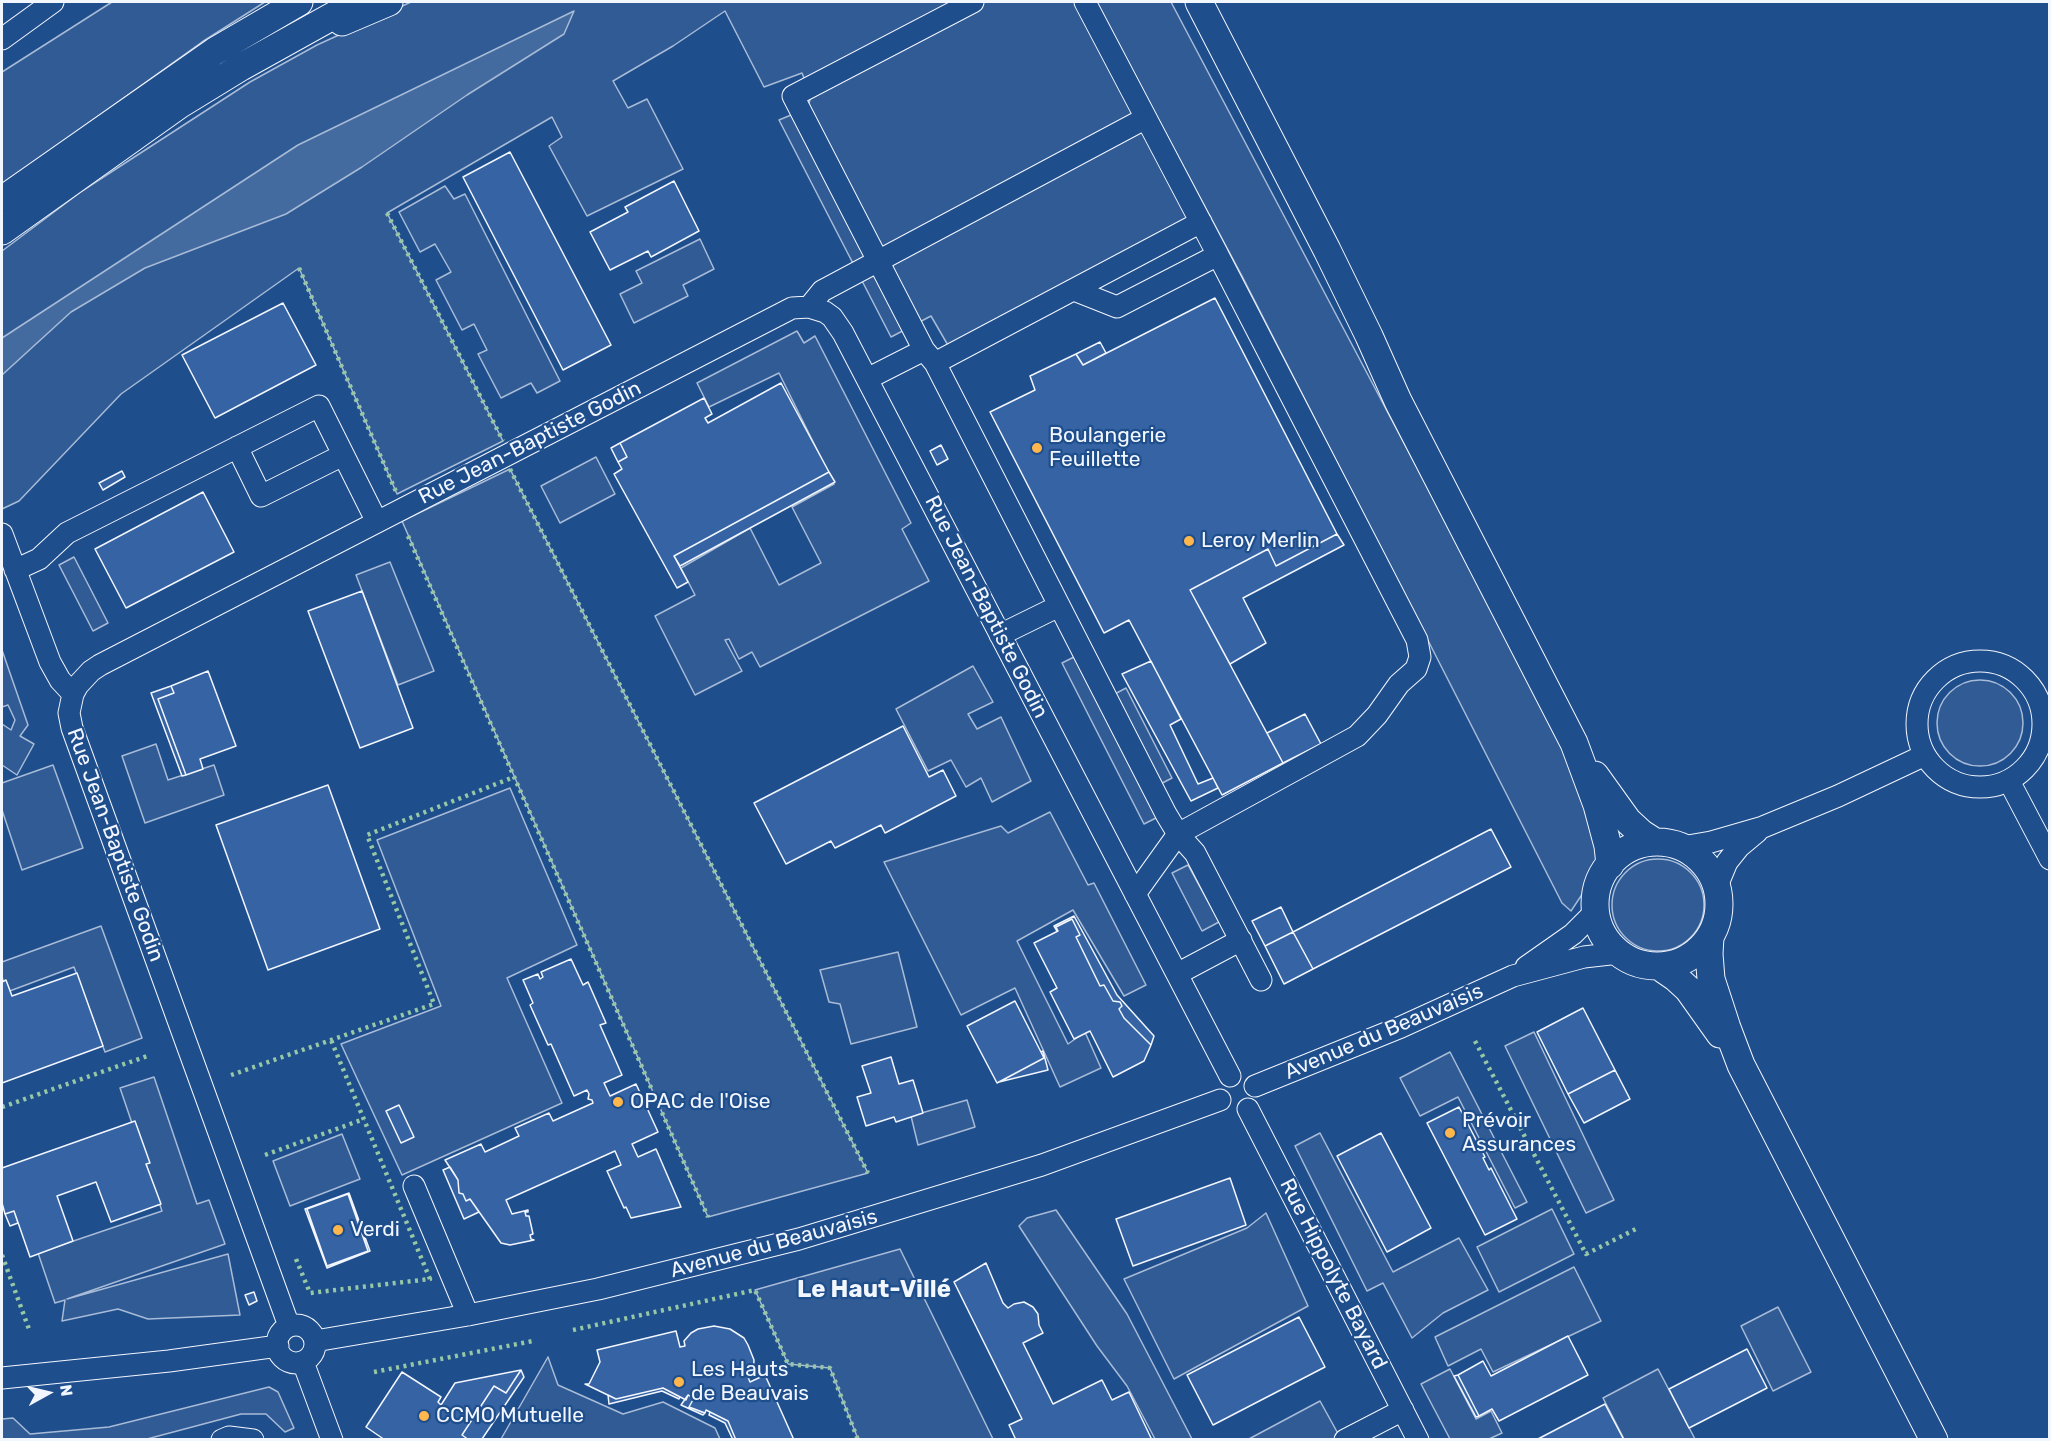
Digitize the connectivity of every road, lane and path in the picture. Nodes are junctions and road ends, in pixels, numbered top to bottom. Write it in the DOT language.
graph roads {
  1 [pos="53,2"];
  2 [pos="284,2"];
  3 [pos="299,2"];
  4 [pos="358,2"];
  5 [pos="389,2"];
  6 [pos="973,2"];
  7 [pos="1085,2"];
  8 [pos="1180,2"];
  9 [pos="1199,2"];
  10 [pos="31,8"];
  11 [pos="244,33"];
  12 [pos="2,39"];
  13 [pos="269,51"];
  14 [pos="1146,118"];
  15 [pos="2,200"];
  16 [pos="1201,222"];
  17 [pos="2,231"];
  18 [pos="1218,255"];
  19 [pos="879,261"];
  20 [pos="1074,290"];
  21 [pos="809,307"];
  22 [pos="930,357"];
  23 [pos="867,379"];
  24 [pos="1398,400"];
  25 [pos="237,447"];
  26 [pos="343,455"];
  27 [pos="376,522"];
  28 [pos="2,534"];
  29 [pos="15,570"];
  30 [pos="1059,606"];
  31 [pos="1000,635"];
  32 [pos="2042,689"];
  33 [pos="73,694"];
  34 [pos="1574,743"];
  35 [pos="1925,755"];
  36 [pos="2009,781"];
  37 [pos="1763,827"];
  38 [pos="1178,834"];
  39 [pos="1656,842"];
  40 [pos="1682,847"];
  41 [pos="2049,859"];
  42 [pos="1610,865"];
  43 [pos="1717,886"];
  44 [pos="1135,894"];
  45 [pos="1596,911"];
  46 [pos="1710,937"];
  47 [pos="1241,940"];
  48 [pos="1619,953"];
  49 [pos="1660,967"];
  50 [pos="1177,974"];
  51 [pos="1513,976"];
  52 [pos="1261,980"];
  53 [pos="1741,1065"];
  54 [pos="1230,1076"];
  55 [pos="1255,1086"];
  56 [pos="1220,1100"];
  57 [pos="1248,1109"];
  58 [pos="414,1186"];
  59 [pos="468,1315"];
  60 [pos="289,1326"];
  61 [pos="315,1341"];
  62 [pos="278,1346"];
  63 [pos="303,1362"];
  64 [pos="2,1378"];
  65 [pos="1403,1410"];
  66 [pos="222,1440"];
  67 [pos="253,1440"];
  68 [pos="332,1440"];
  69 [pos="1345,1440"];
  70 [pos="1418,1440"];
  71 [pos="1934,1440"];
  1 -- 10 [label="street"];
  2 -- 11 [label="main road"];
  3 -- 11 [label="main road"];
  4 -- 13 [label="main road"];
  5 -- 13 [label="main road"];
  6 -- 19 [label="street"];
  7 -- 14 [label="street"];
  8 -- 24 [label="main road"];
  9 -- 24 [label="main road"];
  10 -- 12 [label="street"];
  11 -- 15 [label="main road"];
  13 -- 17 [label="main road"];
  14 -- 16 [label="street"];
  14 -- 19 [label="street"];
  16 -- 18 [label="street"];
  16 -- 20 [label="street"];
  18 -- 20 [label="street"];
  18 -- 38 [label="street"];
  19 -- 21 [label="street"];
  19 -- 22 [label="street"];
  20 -- 22 [label="street"];
  21 -- 23 [label="street, Rue Jean-Baptiste Godin"];
  21 -- 27 [label="street, Rue Jean-Baptiste Godin"];
  22 -- 23 [label="street"];
  22 -- 30 [label="street"];
  23 -- 31 [label="street, Rue Jean-Baptiste Godin"];
  24 -- 34 [label="main road"];
  25 -- 26 [label="street"];
  25 -- 26 [label="street"];
  25 -- 29 [label="street"];
  26 -- 27 [label="street"];
  27 -- 33 [label="street, Rue Jean-Baptiste Godin"];
  28 -- 29 [label="street"];
  29 -- 33 [label="street"];
  30 -- 31 [label="street"];
  30 -- 38 [label="street"];
  31 -- 44 [label="street, Rue Jean-Baptiste Godin"];
  32 -- 35 [label="street"];
  32 -- 36 [label="street"];
  33 -- 60 [label="street, Rue Jean-Baptiste Godin"];
  34 -- 39 [label="main road"];
  34 -- 42 [label="main road"];
  35 -- 36 [label="street"];
  35 -- 37 [label="street"];
  36 -- 41 [label="street"];
  37 -- 40 [label="street"];
  37 -- 43 [label="street"];
  38 -- 44 [label="street"];
  38 -- 47 [label="street"];
  39 -- 40 [label="main road"];
  39 -- 42 [label="main road"];
  40 -- 43 [label="main road"];
  42 -- 45 [label="main road"];
  43 -- 46 [label="main road"];
  44 -- 50 [label="street, Rue Jean-Baptiste Godin"];
  45 -- 48 [label="main road"];
  45 -- 51 [label="street, Avenue du Beauvaisis"];
  46 -- 49 [label="main road"];
  46 -- 53 [label="main road"];
  47 -- 50 [label="street"];
  47 -- 52 [label="street"];
  48 -- 49 [label="main road"];
  48 -- 51 [label="street, Avenue du Beauvaisis"];
  49 -- 53 [label="main road"];
  50 -- 54 [label="street, Rue Jean-Baptiste Godin"];
  51 -- 55 [label="street, Avenue du Beauvaisis"];
  53 -- 71 [label="main road"];
  54 -- 55 [label="street"];
  54 -- 56 [label="street"];
  55 -- 57 [label="street"];
  56 -- 57 [label="street"];
  56 -- 59 [label="street, Avenue du Beauvaisis"];
  57 -- 65 [label="street, Rue Hippolyte Bayard"];
  58 -- 59 [label="street"];
  59 -- 61 [label="street, Avenue du Beauvaisis"];
  60 -- 61 [label="street"];
  60 -- 62 [label="street"];
  61 -- 63 [label="street"];
  62 -- 63 [label="street"];
  62 -- 64 [label="street"];
  63 -- 68 [label="street"];
  65 -- 69 [label="street"];
  65 -- 70 [label="street, Rue Hippolyte Bayard"];
  66 -- 67 [label="street"];
}
